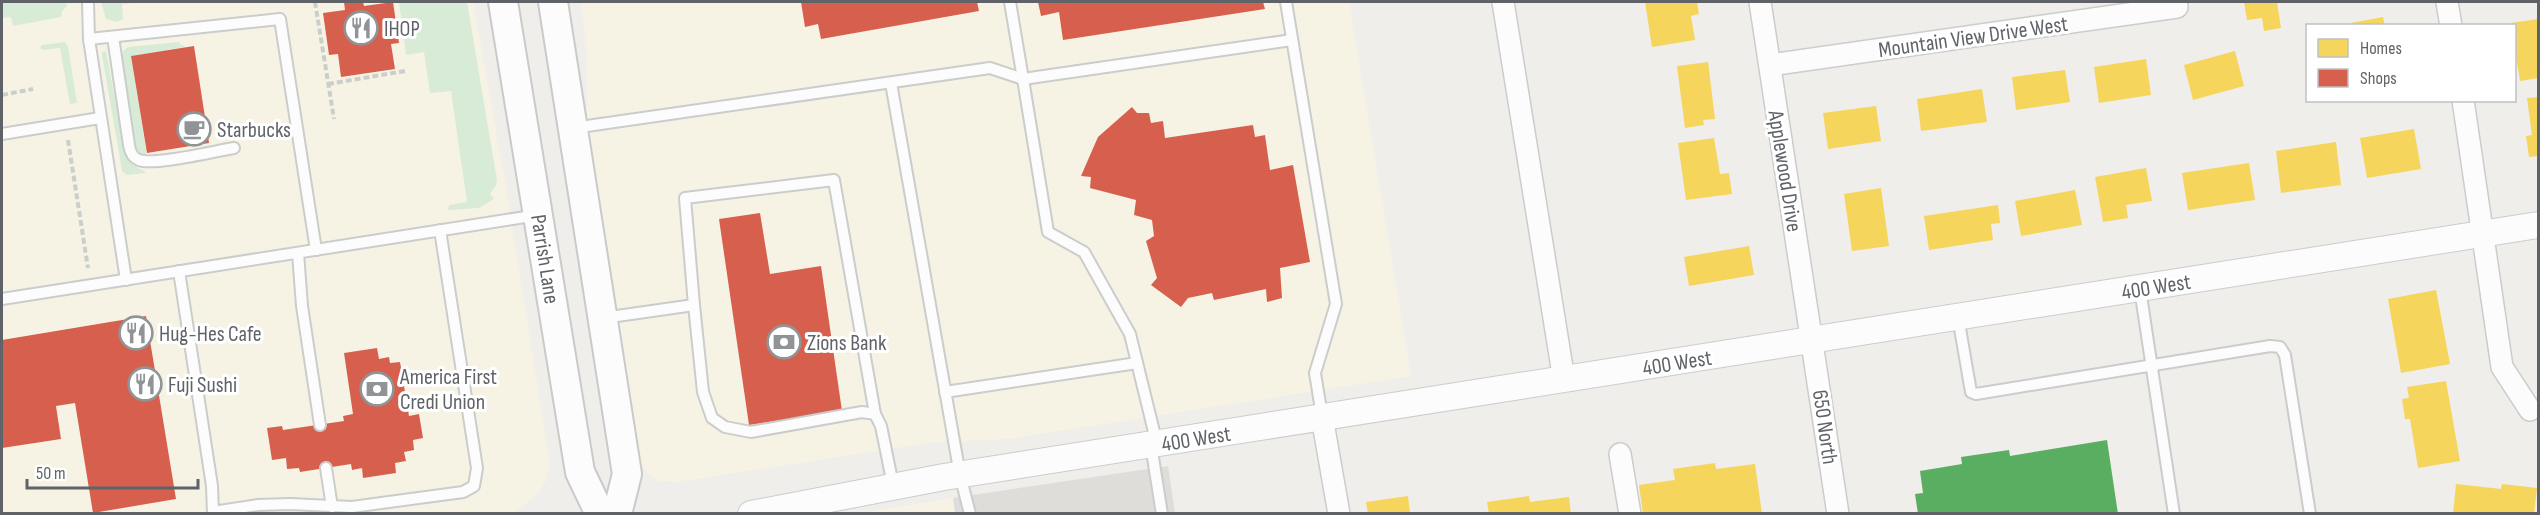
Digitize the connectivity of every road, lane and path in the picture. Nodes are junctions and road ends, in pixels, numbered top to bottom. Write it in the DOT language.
graph roads {
  1 [pos="88,2"];
  2 [pos="315,2"];
  3 [pos="503,2"];
  4 [pos="553,2"];
  5 [pos="1010,2"];
  6 [pos="1286,2"];
  7 [pos="1503,2"];
  8 [pos="1760,2"];
  9 [pos="2447,2"];
  10 [pos="2176,4"];
  11 [pos="2451,24"];
  12 [pos="113,37"];
  13 [pos="89,39"];
  14 [pos="1292,40"];
  15 [pos="1770,65"];
  16 [pos="405,71"];
  17 [pos="1023,79"];
  18 [pos="891,83"];
  19 [pos="328,84"];
  20 [pos="33,89"];
  21 [pos="2,95"];
  22 [pos="2463,102"];
  23 [pos="100,118"];
  24 [pos="334,119"];
  25 [pos="573,128"];
  26 [pos="2,134"];
  27 [pos="67,136"];
  28 [pos="234,148"];
  29 [pos="538,215"];
  30 [pos="2538,225"];
  31 [pos="440,230"];
  32 [pos="2484,234"];
  33 [pos="316,250"];
  34 [pos="298,253"];
  35 [pos="88,268"];
  36 [pos="179,272"];
  37 [pos="126,280"];
  38 [pos="2140,288"];
  39 [pos="2,299"];
  40 [pos="694,305"];
  41 [pos="1958,317"];
  42 [pos="603,318"];
  43 [pos="1813,340"];
  44 [pos="1137,363"];
  45 [pos="2151,365"];
  46 [pos="1564,380"];
  47 [pos="945,392"];
  48 [pos="2530,410"];
  49 [pos="874,414"];
  50 [pos="1322,417"];
  51 [pos="320,425"];
  52 [pos="1154,445"];
  53 [pos="1620,454"];
  54 [pos="326,468"];
  55 [pos="960,475"];
  56 [pos="893,485"];
  57 [pos="332,507"];
  58 [pos="816,507"];
  59 [pos="213,513"];
  60 [pos="600,513"];
  61 [pos="617,513"];
  62 [pos="751,513"];
  63 [pos="970,513"];
  64 [pos="1162,513"];
  65 [pos="1338,513"];
  66 [pos="1630,513"];
  67 [pos="1838,513"];
  68 [pos="2174,513"];
  69 [pos="2310,513"];
  1 -- 13 [label="lane"];
  2 -- 19 [label="path"];
  3 -- 29 [label="main road, Parrish Lane"];
  4 -- 25 [label="main road, Parrish Lane"];
  5 -- 17 [label="lane"];
  6 -- 14 [label="lane"];
  7 -- 46 [label="street"];
  8 -- 15 [label="street, Applewood Drive"];
  9 -- 11 [label="street"];
  10 -- 15 [label="street, Mountain View Drive West"];
  12 -- 13 [label="lane"];
  12 -- 28 [label="lane"];
  12 -- 33 [label="lane"];
  13 -- 23 [label="lane"];
  14 -- 17 [label="lane"];
  14 -- 50 [label="lane"];
  15 -- 43 [label="street, Applewood Drive"];
  16 -- 19 [label="path"];
  17 -- 18 [label="lane"];
  17 -- 44 [label="lane"];
  18 -- 25 [label="lane"];
  18 -- 47 [label="lane"];
  19 -- 24 [label="path"];
  20 -- 21 [label="path"];
  22 -- 32 [label="street"];
  23 -- 26 [label="lane"];
  23 -- 37 [label="lane"];
  25 -- 42 [label="main road, Parrish Lane"];
  27 -- 35 [label="path"];
  29 -- 31 [label="lane"];
  29 -- 60 [label="main road, Parrish Lane"];
  30 -- 32 [label="street, 400 West"];
  31 -- 33 [label="lane"];
  31 -- 57 [label="lane"];
  32 -- 38 [label="street, 400 West"];
  32 -- 48 [label="street"];
  33 -- 34 [label="lane"];
  34 -- 36 [label="lane"];
  34 -- 51 [label="lane"];
  36 -- 37 [label="lane"];
  36 -- 59 [label="lane"];
  37 -- 39 [label="lane"];
  38 -- 41 [label="street, 400 West"];
  38 -- 45 [label="lane"];
  40 -- 42 [label="lane"];
  40 -- 49 [label="lane"];
  40 -- 49 [label="lane"];
  41 -- 43 [label="street, 400 West"];
  41 -- 45 [label="lane"];
  42 -- 61 [label="main road, Parrish Lane"];
  43 -- 46 [label="street, 400 West"];
  43 -- 67 [label="street, 650 North"];
  44 -- 47 [label="lane"];
  44 -- 52 [label="lane"];
  45 -- 68 [label="lane"];
  45 -- 69 [label="lane"];
  46 -- 50 [label="street, 400 West"];
  47 -- 55 [label="lane"];
  49 -- 56 [label="lane"];
  50 -- 52 [label="street, 400 West"];
  50 -- 65 [label="street"];
  52 -- 55 [label="street, 400 West"];
  52 -- 64 [label="lane"];
  53 -- 66 [label="street"];
  54 -- 57 [label="lane"];
  55 -- 56 [label="street, 400 West"];
  55 -- 63 [label="lane"];
  56 -- 58 [label="street, 400 West"];
  57 -- 59 [label="lane"];
  58 -- 62 [label="street, 400 West"];
}
